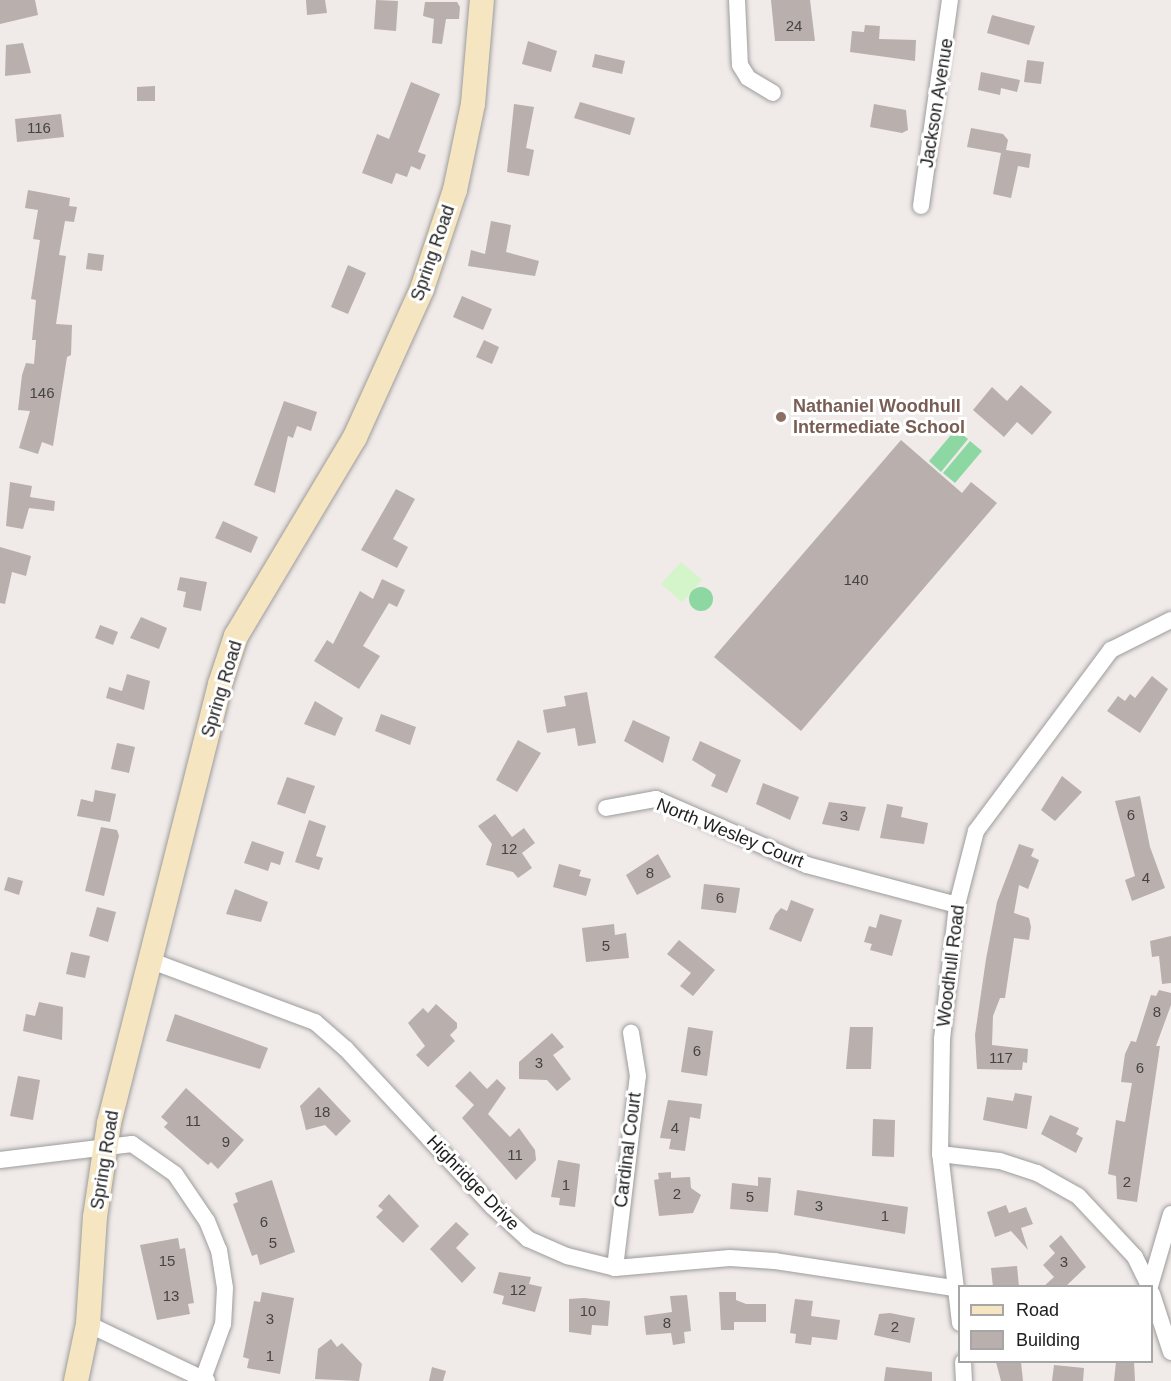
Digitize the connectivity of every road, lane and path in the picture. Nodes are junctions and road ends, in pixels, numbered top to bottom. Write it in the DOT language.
graph roads {
  1 [pos="482,0"];
  2 [pos="737,0"];
  3 [pos="951,0"];
  4 [pos="773,93"];
  5 [pos="921,206"];
  6 [pos="1171,620"];
  7 [pos="606,808"];
  8 [pos="957,905"];
  9 [pos="148,960"];
  10 [pos="631,1033"];
  11 [pos="104,1147"];
  12 [pos="940,1154"];
  13 [pos="0,1160"];
  14 [pos="1171,1214"];
  15 [pos="615,1268"];
  16 [pos="1149,1285"];
  17 [pos="1151,1285"];
  18 [pos="953,1288"];
  19 [pos="1153,1297"];
  20 [pos="958,1313"];
  21 [pos="88,1324"];
  22 [pos="1171,1352"];
  23 [pos="963,1363"];
  24 [pos="205,1380"];
  25 [pos="76,1381"];
  26 [pos="964,1381"];
  1 -- 9 [label="main road, Spring Road"];
  2 -- 4 [label="street"];
  3 -- 5 [label="street, Jackson Avenue"];
  6 -- 8 [label="street, Woodhull Road"];
  7 -- 8 [label="street, North Wesley Court"];
  8 -- 12 [label="street, Woodhull Road"];
  9 -- 11 [label="main road, Spring Road"];
  9 -- 15 [label="street, Highridge Drive"];
  10 -- 15 [label="street, Cardinal Court"];
  11 -- 13 [label="street"];
  11 -- 21 [label="main road, Spring Road"];
  11 -- 24 [label="street"];
  12 -- 16 [label="street"];
  12 -- 18 [label="street, Woodhull Road"];
  14 -- 17 [label="street"];
  15 -- 18 [label="street, Highridge Drive"];
  18 -- 20 [label="street, Woodhull Road"];
  19 -- 22 [label="street"];
  21 -- 24 [label="street"];
  21 -- 25 [label="main road, Spring Road"];
  23 -- 26 [label="street"];
}
